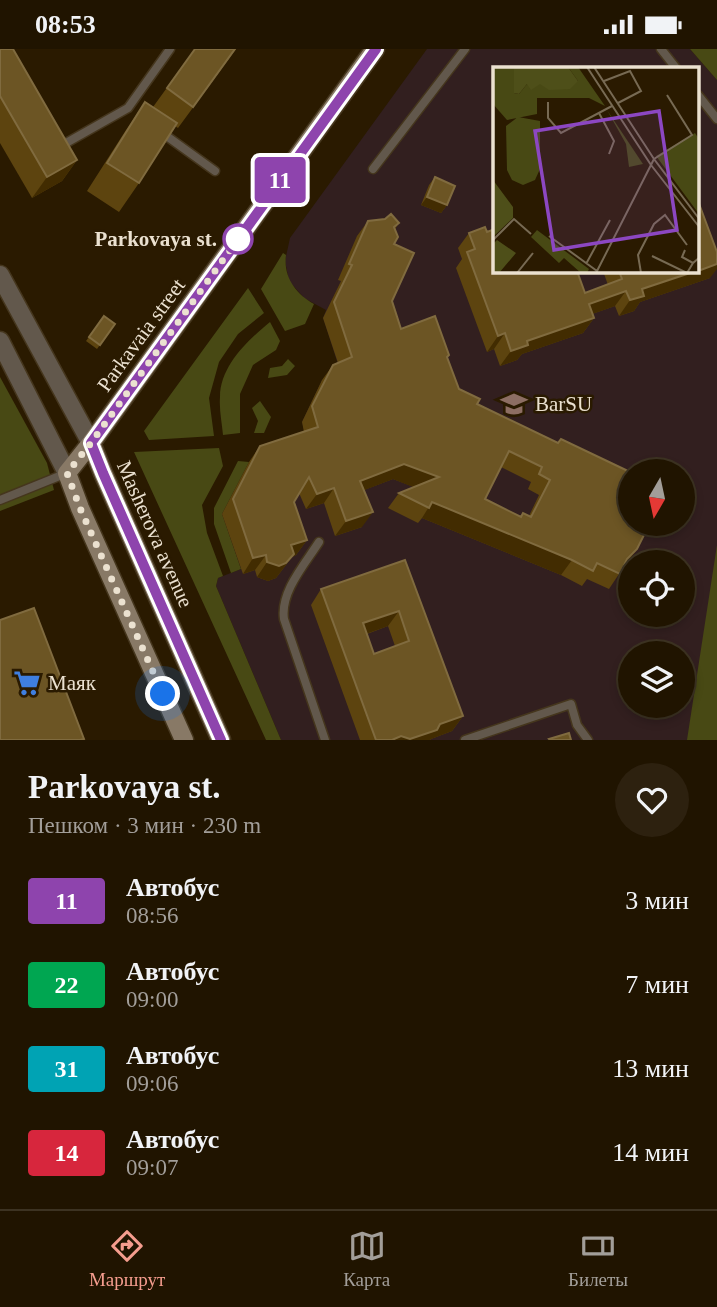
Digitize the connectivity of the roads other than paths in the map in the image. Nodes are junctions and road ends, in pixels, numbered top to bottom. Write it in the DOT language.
graph roads {
  1 [pos="170,49"];
  2 [pos="376,49"];
  3 [pos="465,49"];
  4 [pos="660,49"];
  5 [pos="675,67"];
  6 [pos="700,98"];
  7 [pos="128,108"];
  8 [pos="138,116"];
  9 [pos="717,119"];
  10 [pos="149,124"];
  11 [pos="52,137"];
  12 [pos="373,169"];
  13 [pos="215,171"];
  14 [pos="0,275"];
  15 [pos="0,341"];
  16 [pos="91,443"];
  17 [pos="67,473"];
  18 [pos="0,500"];
  19 [pos="319,542"];
  20 [pos="586,739"];
  21 [pos="184,740"];
  22 [pos="221,740"];
  23 [pos="326,740"];
  24 [pos="465,740"];
  1 -- 7 [label="lane"];
  2 -- 16 [label="main road, Parkavaia street"];
  3 -- 12 [label="lane"];
  4 -- 5 [label="lane"];
  6 -- 9 [label="lane"];
  7 -- 8 [label="lane"];
  7 -- 11 [label="lane"];
  10 -- 13 [label="lane"];
  14 -- 16 [label="street, Masherova avenue"];
  15 -- 17 [label="street"];
  16 -- 17 [label="main road, Parkavaia street"];
  16 -- 22 [label="main road, Masherova avenue"];
  17 -- 18 [label="lane"];
  17 -- 21 [label="main road"];
  19 -- 23 [label="lane"];
  20 -- 24 [label="lane"];
}
